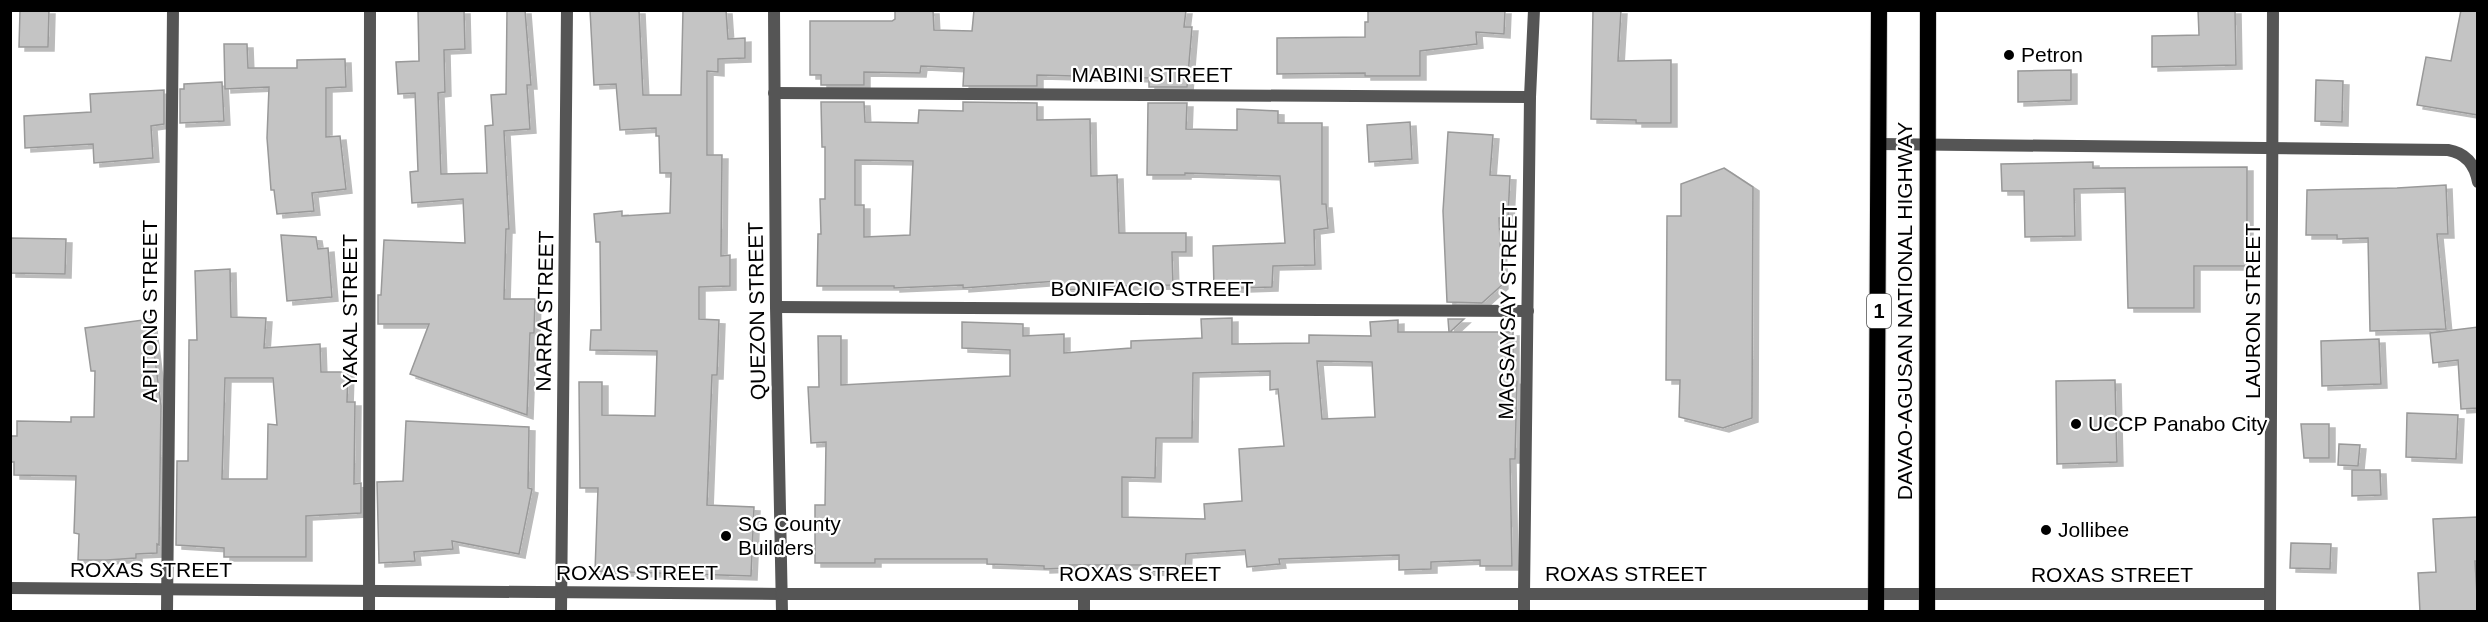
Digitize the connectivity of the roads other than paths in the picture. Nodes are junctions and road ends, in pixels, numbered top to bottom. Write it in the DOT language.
graph roads {
  1 [pos="173,10"];
  2 [pos="370,10"];
  3 [pos="567,10"];
  4 [pos="774,10"];
  5 [pos="1534,10"];
  6 [pos="1879,10"];
  7 [pos="1928,10"];
  8 [pos="2273,10"];
  9 [pos="774,93"];
  10 [pos="1530,97"];
  11 [pos="1879,144"];
  12 [pos="1928,144"];
  13 [pos="2273,149"];
  14 [pos="2478,182"];
  15 [pos="776,307"];
  16 [pos="1528,311"];
  17 [pos="10,588"];
  18 [pos="167,589"];
  19 [pos="369,591"];
  20 [pos="561,592"];
  21 [pos="782,594"];
  22 [pos="1084,594"];
  23 [pos="1524,594"];
  24 [pos="1876,594"];
  25 [pos="1927,594"];
  26 [pos="2270,594"];
  27 [pos="167,612"];
  28 [pos="369,612"];
  29 [pos="561,612"];
  30 [pos="782,612"];
  31 [pos="1084,612"];
  32 [pos="1524,612"];
  33 [pos="1876,612"];
  34 [pos="1927,612"];
  35 [pos="2270,612"];
  1 -- 18 [label="street, APITONG STREET"];
  2 -- 19 [label="street, YAKAL STREET"];
  3 -- 20 [label="street, NARRA STREET"];
  4 -- 9 [label="street, QUEZON STREET"];
  5 -- 10 [label="street, MAGSAYSAY STREET"];
  6 -- 11 [label="highway, DAVAO-AGUSAN NATIONAL HIGHWAY / 1"];
  7 -- 12 [label="highway, DAVAO-AGUSAN NATIONAL HIGHWAY"];
  8 -- 13 [label="street, LAURON STREET"];
  9 -- 10 [label="street, MABINI STREET"];
  9 -- 15 [label="street, QUEZON STREET"];
  10 -- 16 [label="street, MAGSAYSAY STREET"];
  11 -- 12 [label="street"];
  11 -- 24 [label="highway, DAVAO-AGUSAN NATIONAL HIGHWAY / 1"];
  12 -- 13 [label="street"];
  12 -- 25 [label="highway, DAVAO-AGUSAN NATIONAL HIGHWAY"];
  13 -- 14 [label="street"];
  13 -- 26 [label="street, LAURON STREET"];
  15 -- 16 [label="street, BONIFACIO STREET"];
  15 -- 21 [label="street, QUEZON STREET"];
  16 -- 23 [label="street, MAGSAYSAY STREET"];
  17 -- 18 [label="street, ROXAS STREET"];
  18 -- 19 [label="street, ROXAS STREET"];
  18 -- 27 [label="street, APITONG STREET"];
  19 -- 20 [label="street, ROXAS STREET"];
  19 -- 28 [label="street, YAKAL STREET"];
  20 -- 21 [label="street, ROXAS STREET"];
  20 -- 29 [label="street, NARRA STREET"];
  21 -- 22 [label="street, ROXAS STREET"];
  21 -- 30 [label="street, QUEZON STREET"];
  22 -- 23 [label="street, ROXAS STREET"];
  22 -- 31 [label="street"];
  23 -- 24 [label="street, ROXAS STREET"];
  23 -- 32 [label="street, MAGSAYSAY STREET"];
  24 -- 25 [label="street, ROXAS STREET"];
  24 -- 33 [label="highway, DAVAO-AGUSAN NATIONAL HIGHWAY / 1"];
  25 -- 26 [label="street, ROXAS STREET"];
  25 -- 34 [label="highway, DAVAO-AGUSAN NATIONAL HIGHWAY"];
  26 -- 35 [label="street, LAURON STREET"];
}
